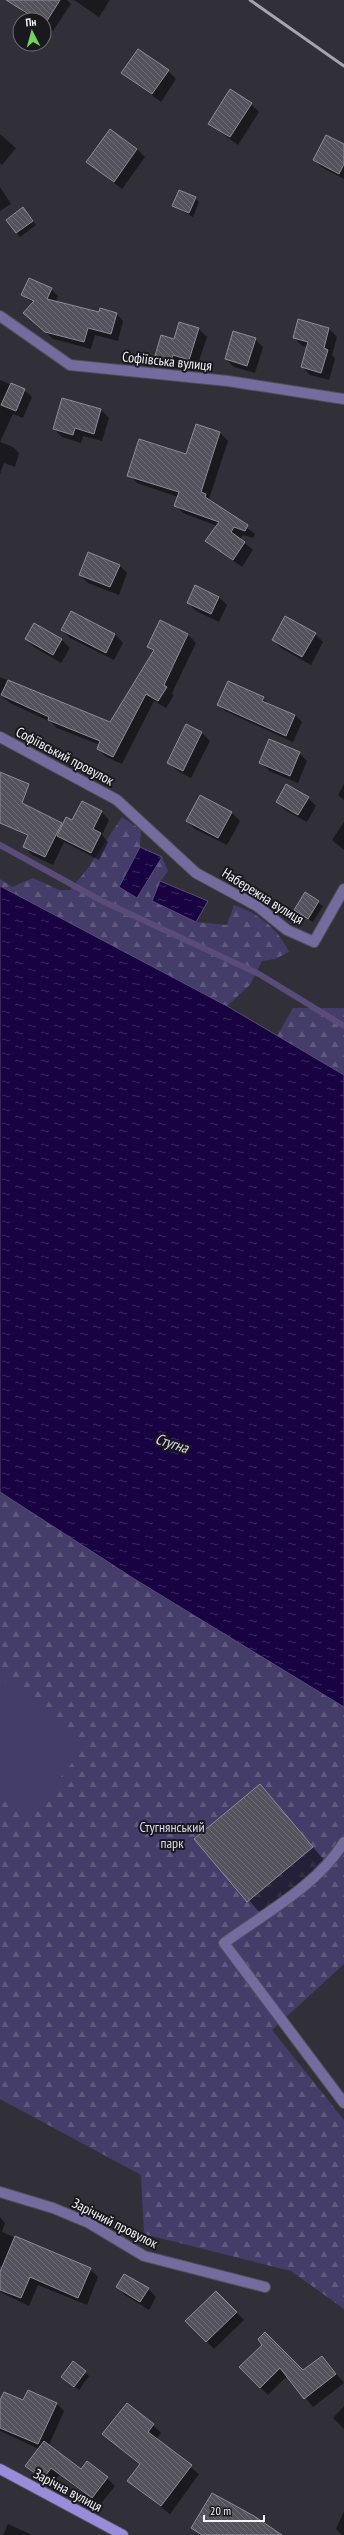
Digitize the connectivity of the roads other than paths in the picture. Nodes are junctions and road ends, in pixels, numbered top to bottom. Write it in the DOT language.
graph roads {
  1 [pos="0,316"];
  2 [pos="344,399"];
  3 [pos="0,737"];
  4 [pos="117,800"];
  5 [pos="344,889"];
  6 [pos="344,1842"];
  7 [pos="344,2103"];
  8 [pos="0,2192"];
  9 [pos="265,2287"];
  10 [pos="0,2469"];
  11 [pos="123,2535"];
  1 -- 2 [label="street, Софіївська вулиця"];
  3 -- 4 [label="street, Софіївський провулок"];
  4 -- 5 [label="street, Набережна вулиця"];
  6 -- 7 [label="street"];
  8 -- 9 [label="street, Зарічний провулок"];
  10 -- 11 [label="street, Зарічна вулиця"];
}
